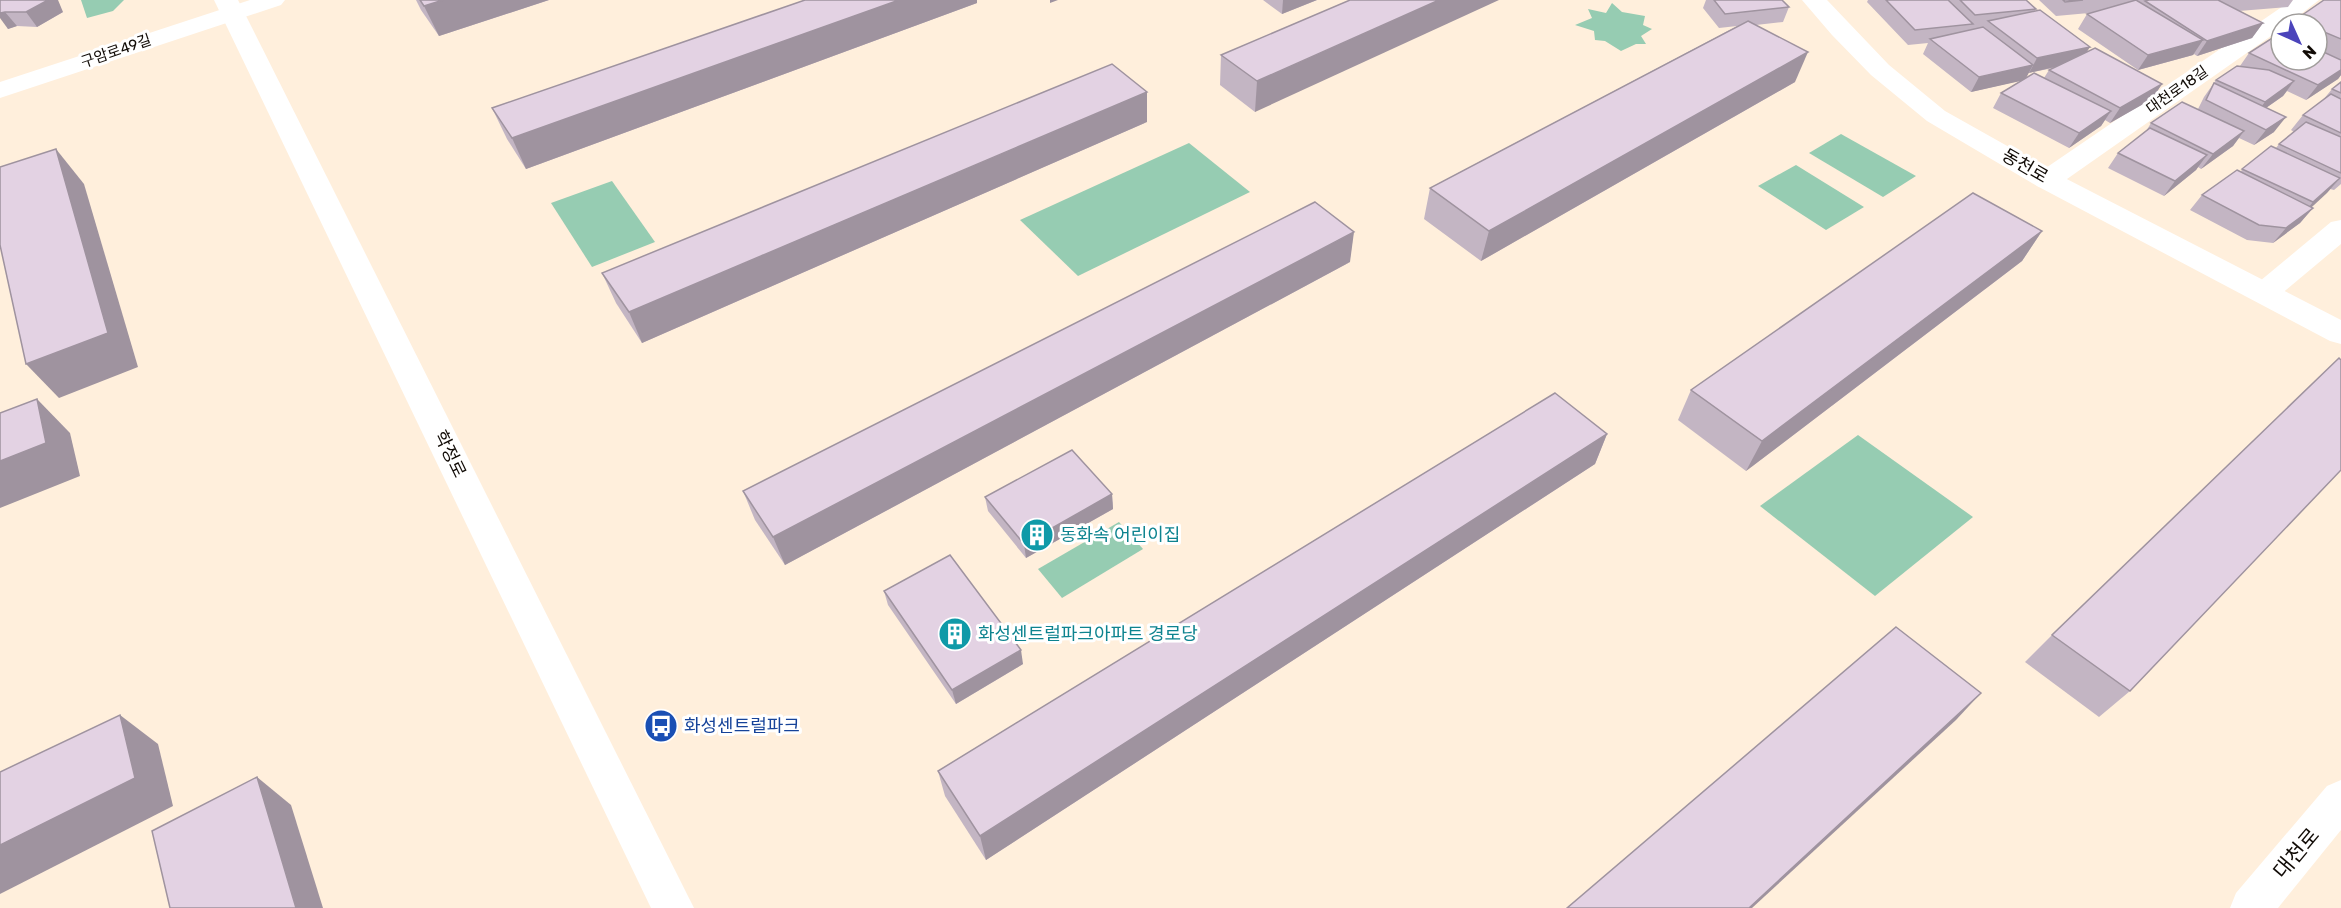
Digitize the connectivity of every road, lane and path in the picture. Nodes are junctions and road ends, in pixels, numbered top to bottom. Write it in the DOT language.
graph roads {
  1 [pos="273,0"];
  2 [pos="1814,0"];
  3 [pos="2307,0"];
  4 [pos="229,6"];
  5 [pos="1,88"];
  6 [pos="2047,180"];
  7 [pos="2341,229"];
  8 [pos="2264,293"];
  9 [pos="2341,333"];
  10 [pos="2341,799"];
  11 [pos="673,908"];
  12 [pos="2251,908"];
  1 -- 4 [label="street, 구암로49길"];
  2 -- 6 [label="street, 동천로"];
  3 -- 6 [label="street, 대천로18길"];
  4 -- 5 [label="street, 구암로49길"];
  4 -- 11 [label="street, 학정로"];
  6 -- 8 [label="street, 동천로"];
  7 -- 8 [label="street"];
  8 -- 9 [label="street, 동천로"];
  10 -- 12 [label="street, 대천로"];
}
